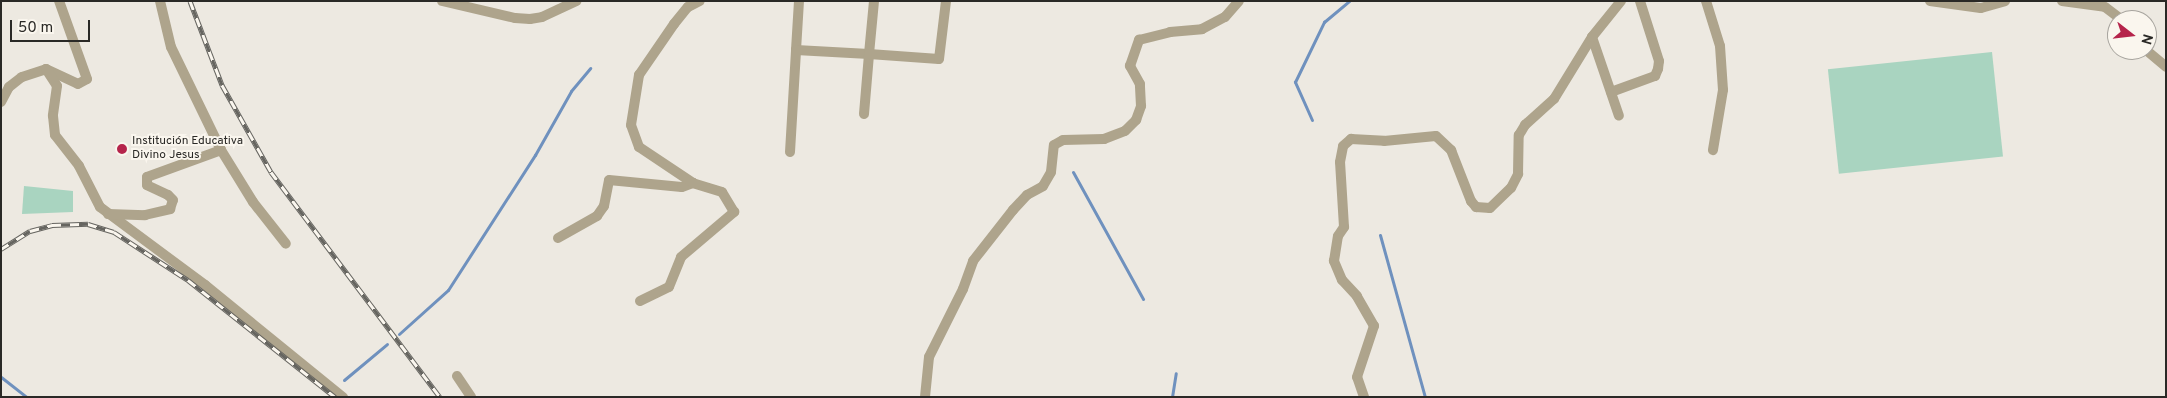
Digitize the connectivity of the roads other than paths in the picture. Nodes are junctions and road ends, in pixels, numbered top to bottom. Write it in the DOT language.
graph roads {
  1 [pos="60,1"];
  2 [pos="160,1"];
  3 [pos="442,1"];
  4 [pos="576,1"];
  5 [pos="700,1"];
  6 [pos="799,1"];
  7 [pos="874,1"];
  8 [pos="946,1"];
  9 [pos="1239,1"];
  10 [pos="1622,1"];
  11 [pos="1640,1"];
  12 [pos="1706,1"];
  13 [pos="1930,1"];
  14 [pos="1964,1"];
  15 [pos="2005,1"];
  16 [pos="2062,1"];
  17 [pos="1952,6"];
  18 [pos="2109,10"];
  19 [pos="1592,37"];
  20 [pos="796,50"];
  21 [pos="869,54"];
  22 [pos="46,69"];
  23 [pos="1611,92"];
  24 [pos="1,102"];
  25 [pos="864,114"];
  26 [pos="1619,116"];
  27 [pos="220,150"];
  28 [pos="1713,150"];
  29 [pos="790,152"];
  30 [pos="692,183"];
  31 [pos="107,214"];
  32 [pos="558,238"];
  33 [pos="286,244"];
  34 [pos="640,301"];
  35 [pos="458,376"];
  36 [pos="343,397"];
  37 [pos="471,397"];
  38 [pos="925,397"];
  39 [pos="1364,397"];
  1 -- 22 [label="street"];
  2 -- 27 [label="street"];
  3 -- 4 [label="street"];
  5 -- 30 [label="street"];
  6 -- 20 [label="street"];
  7 -- 21 [label="street"];
  8 -- 21 [label="street"];
  9 -- 38 [label="street"];
  10 -- 19 [label="street"];
  11 -- 23 [label="street"];
  12 -- 28 [label="street"];
  13 -- 17 [label="street"];
  14 -- 17 [label="street"];
  15 -- 17 [label="street"];
  16 -- 18 [label="street"];
  19 -- 23 [label="street"];
  19 -- 39 [label="street"];
  20 -- 21 [label="street"];
  20 -- 29 [label="street"];
  21 -- 25 [label="street"];
  22 -- 24 [label="street"];
  22 -- 31 [label="street"];
  23 -- 26 [label="street"];
  27 -- 31 [label="street"];
  27 -- 33 [label="street"];
  30 -- 32 [label="street"];
  30 -- 34 [label="street"];
  31 -- 36 [label="street"];
  35 -- 37 [label="street"];
}
